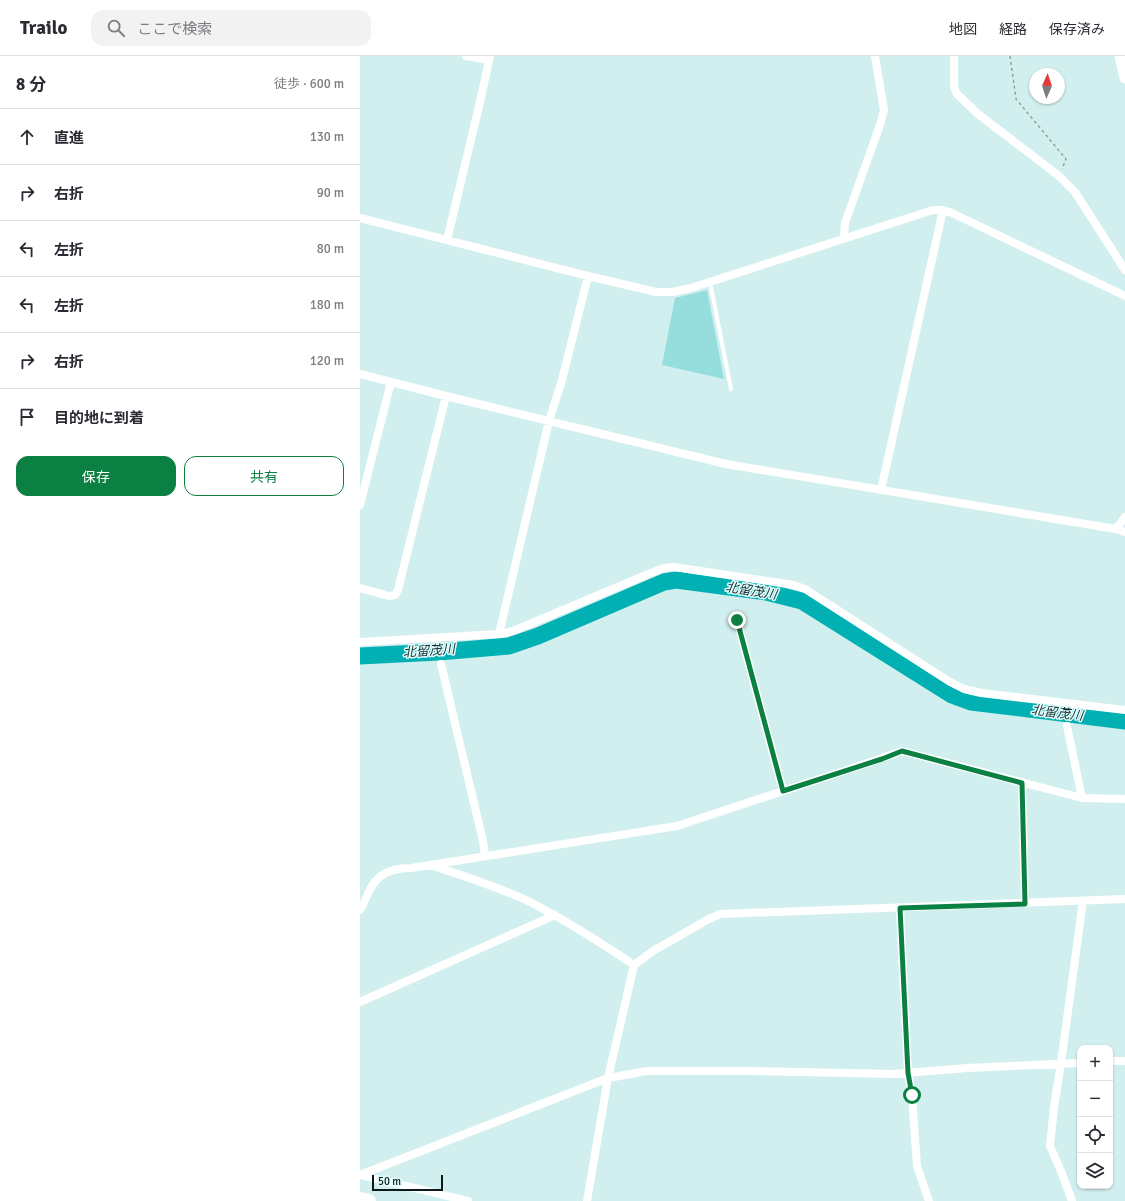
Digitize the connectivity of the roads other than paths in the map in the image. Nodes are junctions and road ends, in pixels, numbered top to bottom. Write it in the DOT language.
graph roads {
  1 [pos="466,56"];
  2 [pos="875,56"];
  3 [pos="954,56"];
  4 [pos="1120,56"];
  5 [pos="489,58"];
  6 [pos="1125,78"];
  7 [pos="943,210"];
  8 [pos="360,218"];
  9 [pos="844,238"];
  10 [pos="447,240"];
  11 [pos="1125,270"];
  12 [pos="588,276"];
  13 [pos="710,282"];
  14 [pos="1125,296"];
  15 [pos="360,374"];
  16 [pos="391,382"];
  17 [pos="731,388"];
  18 [pos="446,396"];
  19 [pos="549,420"];
  20 [pos="881,490"];
  21 [pos="360,505"];
  22 [pos="1125,517"];
  23 [pos="1116,529"];
  24 [pos="1125,532"];
  25 [pos="360,588"];
  26 [pos="737,620"];
  27 [pos="499,634"];
  28 [pos="360,642"];
  29 [pos="441,664"];
  30 [pos="1125,710"];
  31 [pos="1067,726"];
  32 [pos="1022,783"];
  33 [pos="783,791"];
  34 [pos="1082,798"];
  35 [pos="1125,799"];
  36 [pos="485,856"];
  37 [pos="430,864"];
  38 [pos="1125,899"];
  39 [pos="1083,901"];
  40 [pos="1025,904"];
  41 [pos="900,908"];
  42 [pos="360,910"];
  43 [pos="555,916"];
  44 [pos="634,965"];
  45 [pos="360,1002"];
  46 [pos="1113,1061"];
  47 [pos="1125,1061"];
  48 [pos="1077,1062"];
  49 [pos="1061,1063"];
  50 [pos="908,1073"];
  51 [pos="608,1078"];
  52 [pos="360,1175"];
  53 [pos="360,1199"];
  54 [pos="369,1201"];
  55 [pos="468,1201"];
  56 [pos="587,1201"];
  57 [pos="929,1201"];
  58 [pos="1072,1201"];
  1 -- 5 [label="street"];
  2 -- 9 [label="street"];
  3 -- 11 [label="street"];
  4 -- 6 [label="street"];
  5 -- 10 [label="street"];
  7 -- 9 [label="street"];
  7 -- 14 [label="street"];
  7 -- 20 [label="street"];
  8 -- 10 [label="street"];
  9 -- 13 [label="street"];
  10 -- 12 [label="street"];
  12 -- 13 [label="street"];
  12 -- 19 [label="street"];
  13 -- 17 [label="lane"];
  15 -- 16 [label="street"];
  16 -- 18 [label="street"];
  16 -- 21 [label="street"];
  18 -- 19 [label="street"];
  18 -- 25 [label="street"];
  19 -- 20 [label="street"];
  19 -- 27 [label="street"];
  20 -- 23 [label="street"];
  22 -- 23 [label="street"];
  23 -- 24 [label="street"];
  26 -- 33 [label="street"];
  27 -- 28 [label="street"];
  27 -- 30 [label="street"];
  29 -- 36 [label="street"];
  31 -- 34 [label="street"];
  32 -- 33 [label="street"];
  32 -- 34 [label="street"];
  32 -- 40 [label="street"];
  33 -- 36 [label="street"];
  34 -- 35 [label="street"];
  36 -- 37 [label="street"];
  37 -- 42 [label="street"];
  37 -- 43 [label="street"];
  38 -- 39 [label="street"];
  39 -- 40 [label="street"];
  39 -- 49 [label="street"];
  40 -- 41 [label="street"];
  41 -- 44 [label="street"];
  41 -- 50 [label="street"];
  43 -- 44 [label="street"];
  43 -- 45 [label="street"];
  44 -- 51 [label="street"];
  46 -- 47 [label="street"];
  48 -- 49 [label="street"];
  49 -- 50 [label="street"];
  49 -- 58 [label="street"];
  50 -- 51 [label="street"];
  50 -- 57 [label="street"];
  51 -- 52 [label="street"];
  51 -- 56 [label="street"];
  52 -- 55 [label="street"];
  53 -- 54 [label="highway"];
}
